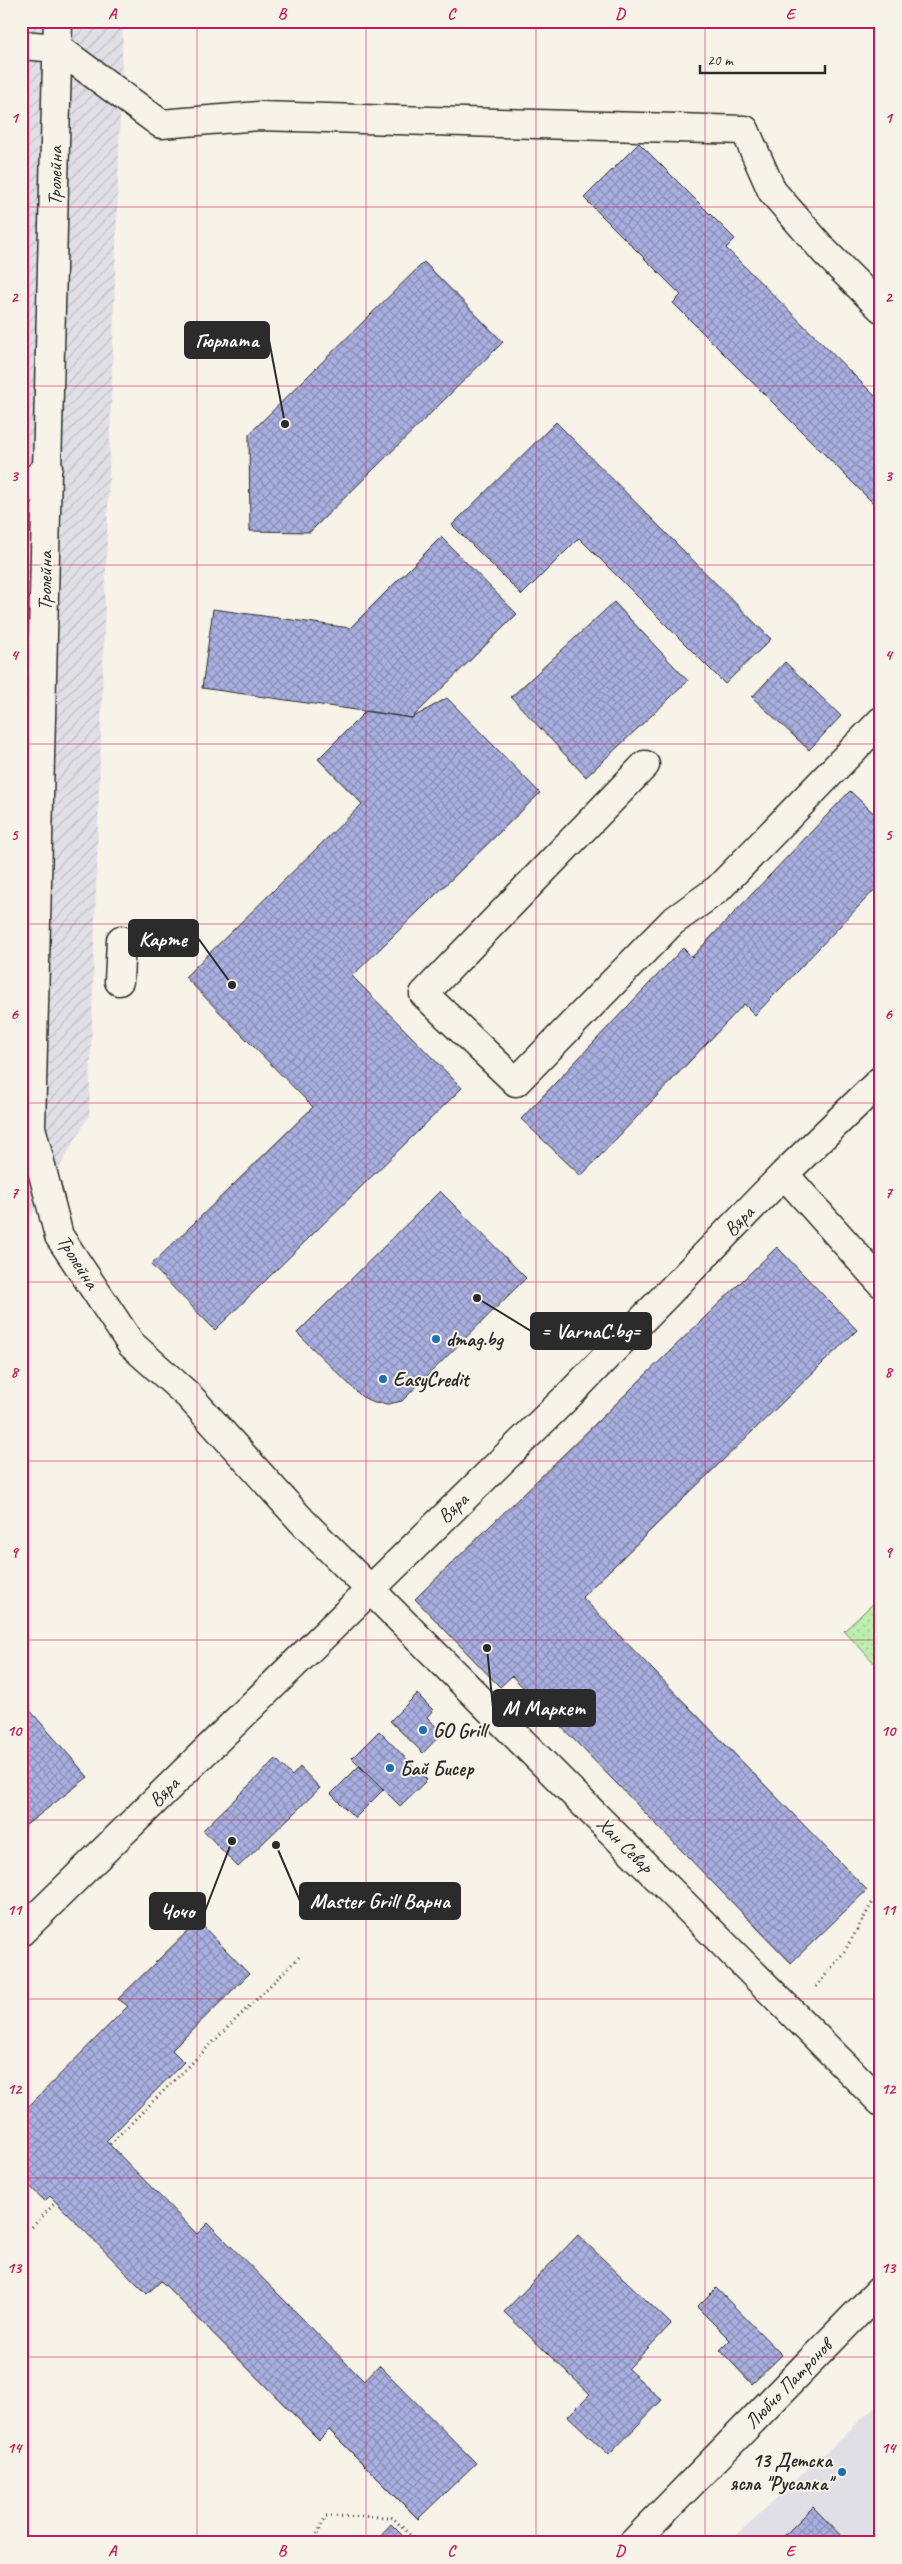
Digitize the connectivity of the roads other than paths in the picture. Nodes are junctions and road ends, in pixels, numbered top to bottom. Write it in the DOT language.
graph roads {
  1 [pos="58,21"];
  2 [pos="21,45"];
  3 [pos="58,48"];
  4 [pos="881,308"];
  5 [pos="48,467"];
  6 [pos="21,492"];
  7 [pos="881,721"];
  8 [pos="644,765"];
  9 [pos="121,940"];
  10 [pos="119,981"];
  11 [pos="881,1080"];
  12 [pos="26,1132"];
  13 [pos="784,1174"];
  14 [pos="881,1284"];
  15 [pos="370,1588"];
  16 [pos="21,1932"];
  17 [pos="881,2102"];
  18 [pos="881,2289"];
  19 [pos="633,2543"];
  1 -- 3 [label="street, Тролейна"];
  2 -- 3 [label="street"];
  3 -- 4 [label="street"];
  3 -- 5 [label="street, Тролейна"];
  5 -- 6 [label="street"];
  5 -- 12 [label="street, Тролейна"];
  7 -- 8 [label="street"];
  9 -- 10 [label="street"];
  11 -- 13 [label="street, Вяра"];
  12 -- 15 [label="street, Тролейна"];
  13 -- 14 [label="street"];
  13 -- 15 [label="street, Вяра"];
  15 -- 16 [label="street, Вяра"];
  15 -- 17 [label="street, Хан Севар"];
  18 -- 19 [label="street, Любчо Патронов"];
}
